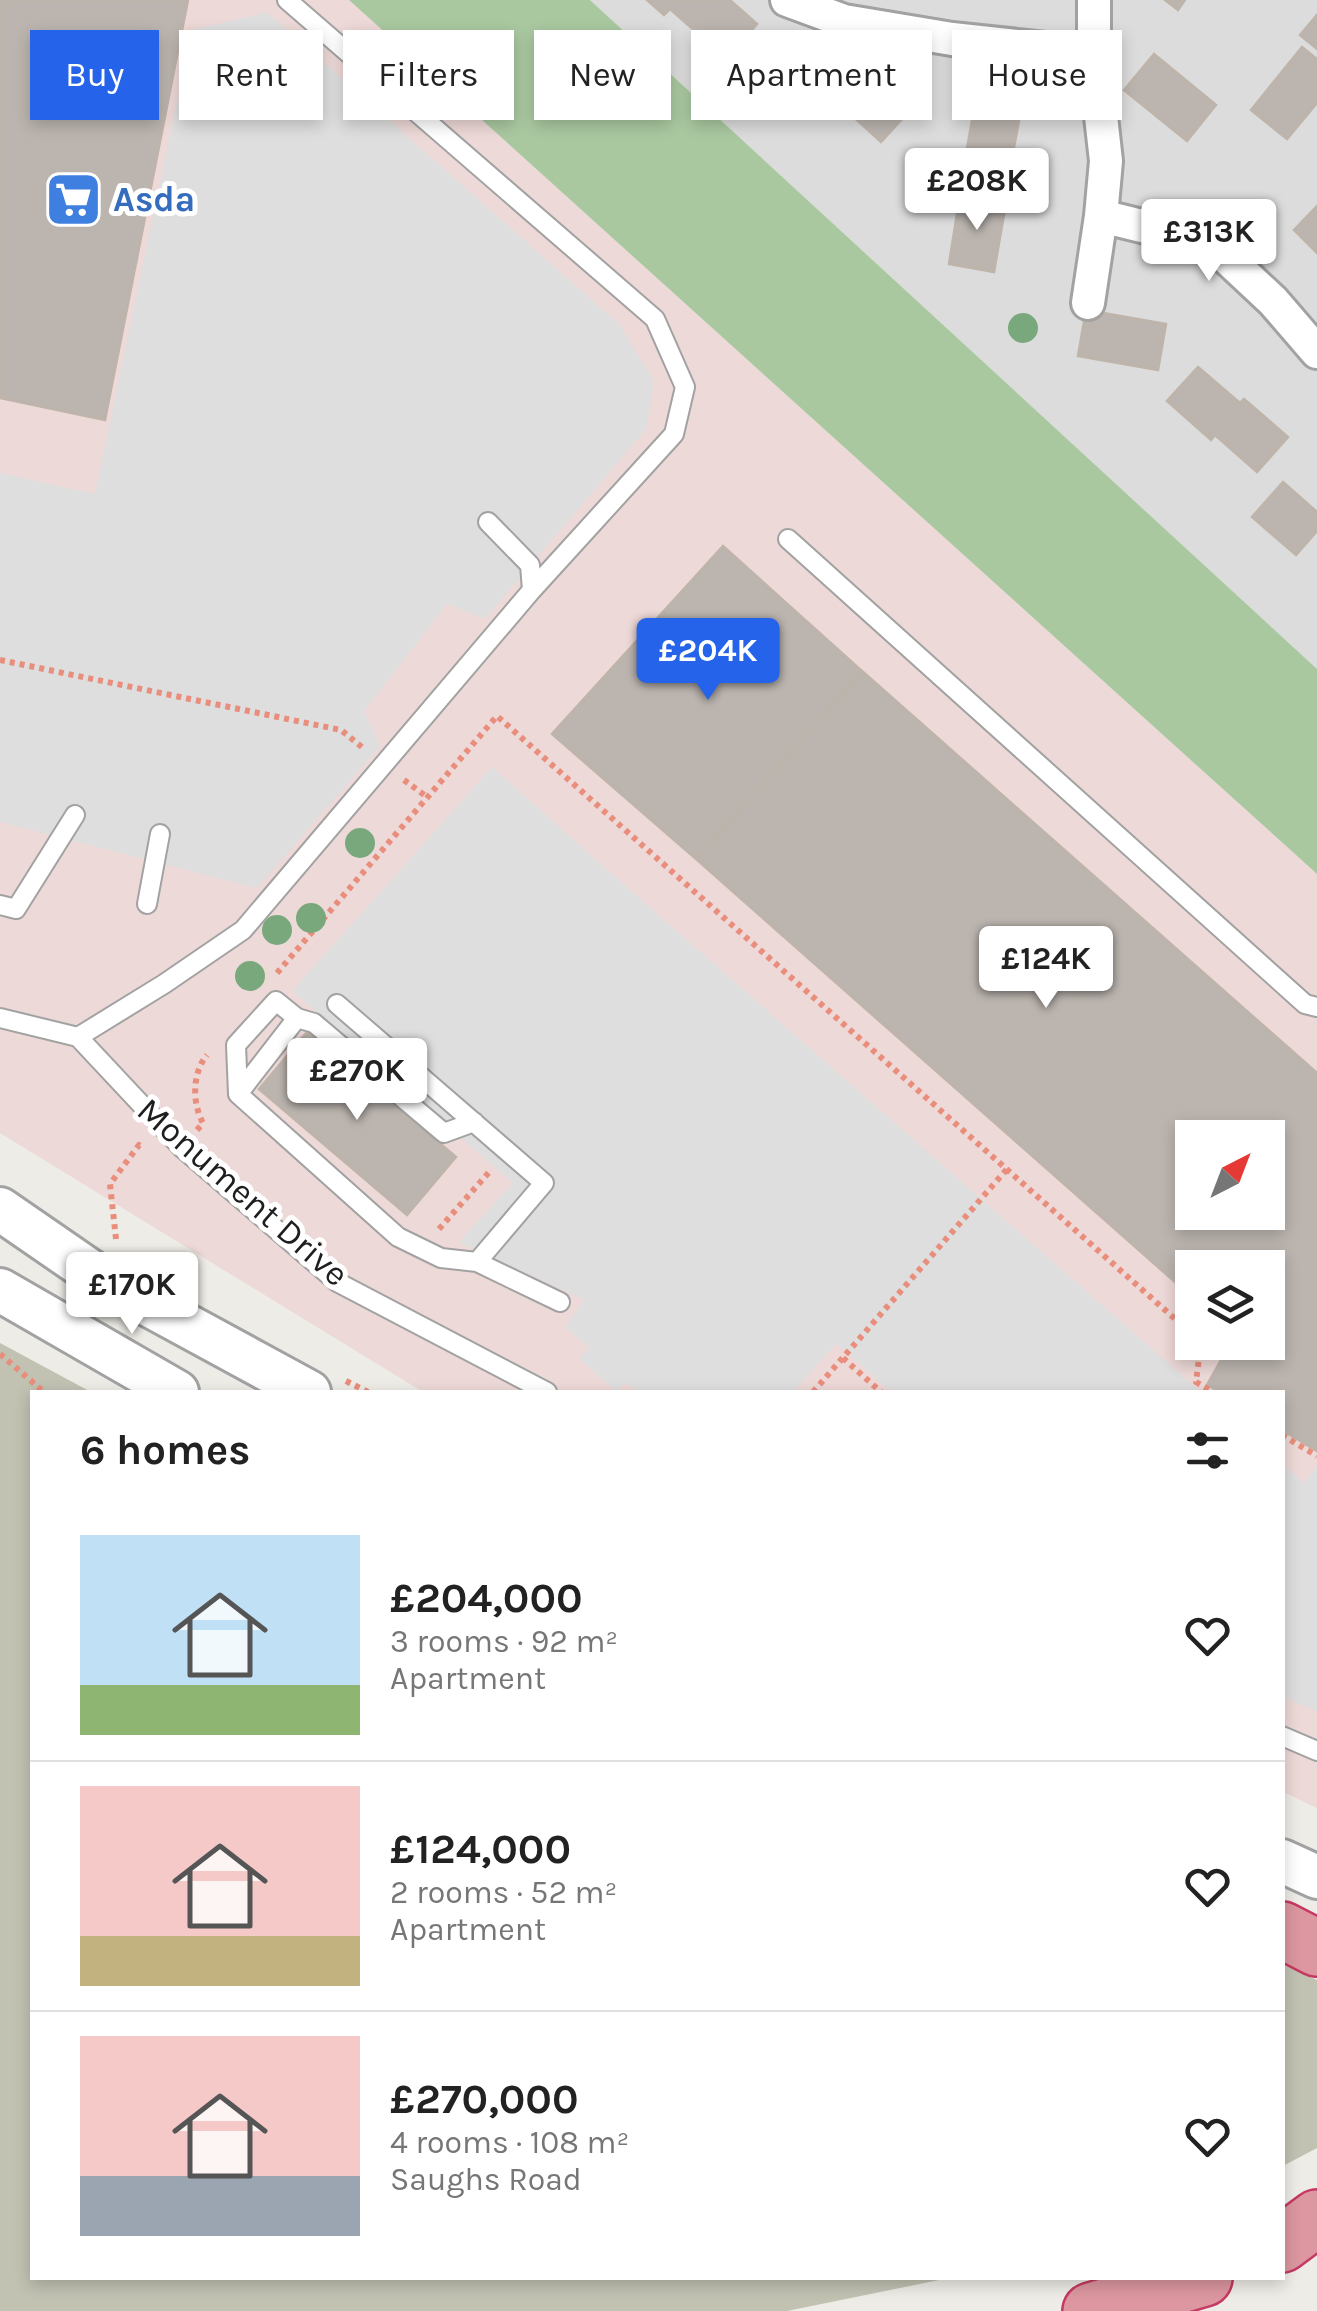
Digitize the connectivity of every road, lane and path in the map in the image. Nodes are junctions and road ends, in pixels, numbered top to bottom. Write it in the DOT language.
graph roads {
  1 [pos="287,0"];
  2 [pos="787,0"];
  3 [pos="1094,0"];
  4 [pos="1094,30"];
  5 [pos="952,39"];
  6 [pos="1101,120"];
  7 [pos="1102,216"];
  8 [pos="1088,303"];
  9 [pos="1317,352"];
  10 [pos="488,522"];
  11 [pos="788,539"];
  12 [pos="532,590"];
  13 [pos="0,660"];
  14 [pos="384,765"];
  15 [pos="427,798"];
  16 [pos="74,815"];
  17 [pos="160,834"];
  18 [pos="146,904"];
  19 [pos="0,905"];
  20 [pos="275,976"];
  21 [pos="337,1004"];
  22 [pos="1317,1008"];
  23 [pos="0,1018"];
  24 [pos="297,1018"];
  25 [pos="78,1036"];
  26 [pos="211,1050"];
  27 [pos="238,1094"];
  28 [pos="474,1122"];
  29 [pos="182,1148"];
  30 [pos="507,1151"];
  31 [pos="1007,1169"];
  32 [pos="0,1209"];
  33 [pos="440,1258"];
  34 [pos="477,1262"];
  35 [pos="103,1280"];
  36 [pos="0,1290"];
  37 [pos="560,1302"];
  38 [pos="1175,1319"];
  39 [pos="0,1354"];
  40 [pos="843,1358"];
  41 [pos="1199,1360"];
  42 [pos="42,1390"];
  43 [pos="174,1390"];
  44 [pos="305,1390"];
  45 [pos="544,1390"];
  46 [pos="816,1390"];
  47 [pos="879,1390"];
  48 [pos="1210,1390"];
  49 [pos="1285,1437"];
  50 [pos="1317,1456"];
  51 [pos="1285,1737"];
  52 [pos="1317,1751"];
  53 [pos="1285,1862"];
  54 [pos="1317,1877"];
  55 [pos="1285,1913"];
  56 [pos="1317,1924"];
  57 [pos="1285,1932"];
  58 [pos="1317,1948"];
  59 [pos="1317,2218"];
  60 [pos="1317,2238"];
  61 [pos="1285,2245"];
  62 [pos="1285,2247"];
  63 [pos="1197,2280"];
  64 [pos="1091,2311"];
  1 -- 12 [label="lane"];
  2 -- 5 [label="street"];
  3 -- 4 [label="street"];
  6 -- 7 [label="street"];
  7 -- 8 [label="street"];
  7 -- 9 [label="street"];
  10 -- 12 [label="lane"];
  11 -- 22 [label="lane"];
  12 -- 14 [label="lane"];
  13 -- 14 [label="path"];
  14 -- 15 [label="path"];
  14 -- 25 [label="lane"];
  15 -- 20 [label="path"];
  15 -- 31 [label="path"];
  16 -- 19 [label="lane"];
  17 -- 18 [label="lane"];
  21 -- 28 [label="lane"];
  23 -- 25 [label="lane"];
  24 -- 27 [label="lane"];
  24 -- 27 [label="lane"];
  24 -- 28 [label="lane"];
  25 -- 29 [label="lane, Monument Drive"];
  26 -- 29 [label="path"];
  27 -- 33 [label="lane"];
  28 -- 30 [label="lane"];
  29 -- 35 [label="path"];
  29 -- 45 [label="lane, Monument Drive"];
  30 -- 33 [label="path"];
  30 -- 34 [label="lane"];
  31 -- 38 [label="path"];
  31 -- 40 [label="path"];
  32 -- 35 [label="street"];
  33 -- 34 [label="lane"];
  34 -- 37 [label="lane"];
  35 -- 44 [label="street"];
  36 -- 43 [label="street"];
  39 -- 42 [label="path"];
  40 -- 46 [label="path"];
  40 -- 47 [label="path"];
  41 -- 48 [label="path"];
  49 -- 50 [label="path"];
  51 -- 52 [label="lane"];
  53 -- 54 [label="street"];
  55 -- 56 [label="street"];
  57 -- 58 [label="highway"];
  59 -- 61 [label="highway"];
  60 -- 62 [label="highway"];
  63 -- 64 [label="highway"];
}
